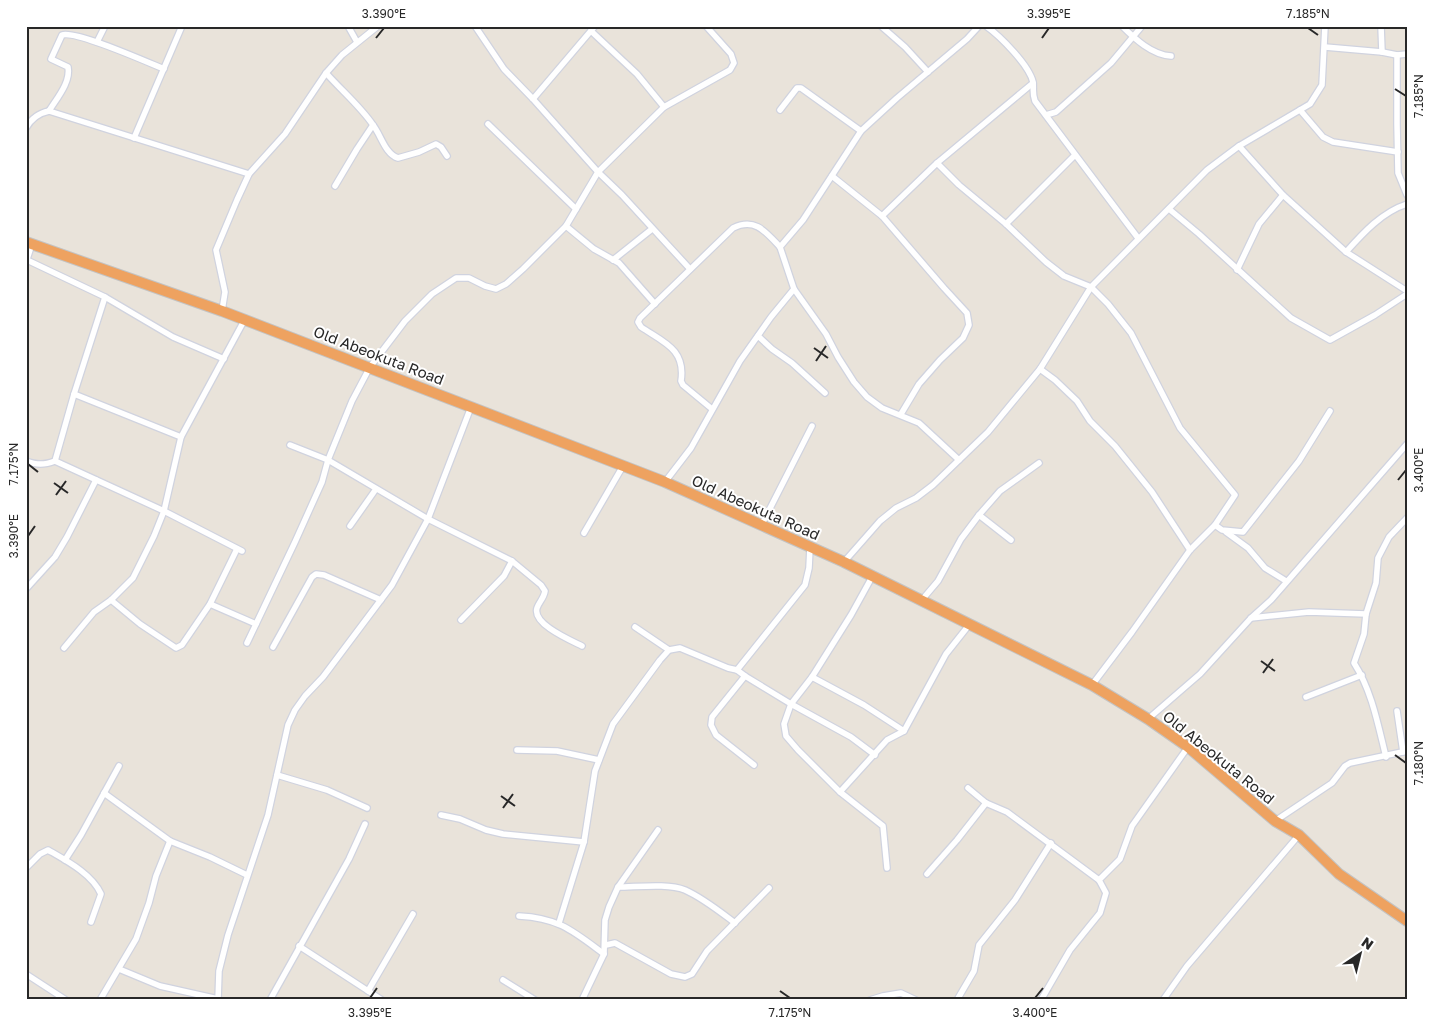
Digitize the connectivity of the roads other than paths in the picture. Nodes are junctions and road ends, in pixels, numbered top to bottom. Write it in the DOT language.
graph roads {
  1 [pos="105,26"];
  2 [pos="182,26"];
  3 [pos="348,26"];
  4 [pos="378,26"];
  5 [pos="475,26"];
  6 [pos="706,26"];
  7 [pos="880,26"];
  8 [pos="978,26"];
  9 [pos="986,26"];
  10 [pos="1122,26"];
  11 [pos="1142,26"];
  12 [pos="1325,26"];
  13 [pos="1381,26"];
  14 [pos="593,29"];
  15 [pos="1134,38"];
  16 [pos="97,42"];
  17 [pos="357,42"];
  18 [pos="1325,47"];
  19 [pos="1382,52"];
  20 [pos="1407,54"];
  21 [pos="1397,55"];
  22 [pos="1171,56"];
  23 [pos="164,69"];
  24 [pos="928,72"];
  25 [pos="326,73"];
  26 [pos="1034,83"];
  27 [pos="533,99"];
  28 [pos="664,107"];
  29 [pos="780,110"];
  30 [pos="1300,110"];
  31 [pos="49,111"];
  32 [pos="1056,112"];
  33 [pos="1046,115"];
  34 [pos="1052,123"];
  35 [pos="488,124"];
  36 [pos="373,125"];
  37 [pos="26,128"];
  38 [pos="861,131"];
  39 [pos="134,138"];
  40 [pos="1239,146"];
  41 [pos="1398,152"];
  42 [pos="1075,155"];
  43 [pos="447,156"];
  44 [pos="937,163"];
  45 [pos="598,172"];
  46 [pos="249,174"];
  47 [pos="832,176"];
  48 [pos="335,186"];
  49 [pos="1283,195"];
  50 [pos="1407,195"];
  51 [pos="1407,204"];
  52 [pos="576,208"];
  53 [pos="1169,209"];
  54 [pos="882,216"];
  55 [pos="1006,224"];
  56 [pos="566,226"];
  57 [pos="652,229"];
  58 [pos="1138,238"];
  59 [pos="29,243"];
  60 [pos="780,247"];
  61 [pos="1346,252"];
  62 [pos="613,260"];
  63 [pos="27,261"];
  64 [pos="690,269"];
  65 [pos="1237,270"];
  66 [pos="1091,287"];
  67 [pos="794,290"];
  68 [pos="1407,292"];
  69 [pos="105,297"];
  70 [pos="655,304"];
  71 [pos="222,310"];
  72 [pos="244,319"];
  73 [pos="758,336"];
  74 [pos="224,359"];
  75 [pos="370,367"];
  76 [pos="1040,369"];
  77 [pos="825,393"];
  78 [pos="74,394"];
  79 [pos="471,407"];
  80 [pos="712,409"];
  81 [pos="1330,412"];
  82 [pos="902,414"];
  83 [pos="812,426"];
  84 [pos="181,437"];
  85 [pos="1407,444"];
  86 [pos="290,445"];
  87 [pos="328,460"];
  88 [pos="959,460"];
  89 [pos="26,461"];
  90 [pos="55,461"];
  91 [pos="1039,463"];
  92 [pos="623,466"];
  93 [pos="96,480"];
  94 [pos="665,482"];
  95 [pos="376,489"];
  96 [pos="164,511"];
  97 [pos="979,515"];
  98 [pos="1407,518"];
  99 [pos="428,519"];
  100 [pos="1215,525"];
  101 [pos="350,526"];
  102 [pos="761,526"];
  103 [pos="1222,530"];
  104 [pos="584,533"];
  105 [pos="1012,540"];
  106 [pos="810,548"];
  107 [pos="1190,550"];
  108 [pos="512,561"];
  109 [pos="844,562"];
  110 [pos="872,577"];
  111 [pos="1286,582"];
  112 [pos="26,589"];
  113 [pos="111,600"];
  114 [pos="381,600"];
  115 [pos="921,601"];
  116 [pos="210,604"];
  117 [pos="1366,614"];
  118 [pos="1251,618"];
  119 [pos="461,620"];
  120 [pos="256,624"];
  121 [pos="969,625"];
  122 [pos="635,627"];
  123 [pos="247,643"];
  124 [pos="582,646"];
  125 [pos="273,647"];
  126 [pos="64,648"];
  127 [pos="669,650"];
  128 [pos="738,670"];
  129 [pos="1362,675"];
  130 [pos="744,676"];
  131 [pos="812,677"];
  132 [pos="1092,685"];
  133 [pos="1306,697"];
  134 [pos="791,704"];
  135 [pos="1397,711"];
  136 [pos="1148,719"];
  137 [pos="904,731"];
  138 [pos="1188,747"];
  139 [pos="517,750"];
  140 [pos="1405,751"];
  141 [pos="875,755"];
  142 [pos="1386,757"];
  143 [pos="599,760"];
  144 [pos="754,765"];
  145 [pos="119,766"];
  146 [pos="277,775"];
  147 [pos="968,788"];
  148 [pos="840,792"];
  149 [pos="104,793"];
  150 [pos="986,803"];
  151 [pos="367,808"];
  152 [pos="441,815"];
  153 [pos="1275,821"];
  154 [pos="365,824"];
  155 [pos="658,830"];
  156 [pos="1299,835"];
  157 [pos="170,841"];
  158 [pos="584,842"];
  159 [pos="1051,843"];
  160 [pos="65,860"];
  161 [pos="26,868"];
  162 [pos="887,868"];
  163 [pos="928,874"];
  164 [pos="247,875"];
  165 [pos="1099,880"];
  166 [pos="618,887"];
  167 [pos="769,888"];
  168 [pos="413,914"];
  169 [pos="519,916"];
  170 [pos="1407,921"];
  171 [pos="91,922"];
  172 [pos="559,923"];
  173 [pos="735,923"];
  174 [pos="606,945"];
  175 [pos="299,946"];
  176 [pos="604,954"];
  177 [pos="119,969"];
  178 [pos="26,974"];
  179 [pos="503,980"];
  180 [pos="368,991"];
  181 [pos="57,993"];
  182 [pos="218,999"];
  183 [pos="52,1000"];
  184 [pos="66,1000"];
  185 [pos="100,1000"];
  186 [pos="270,1000"];
  187 [pos="382,1000"];
  188 [pos="535,1000"];
  189 [pos="582,1000"];
  190 [pos="870,1000"];
  191 [pos="916,1000"];
  192 [pos="957,1000"];
  193 [pos="1041,1000"];
  194 [pos="1163,1000"];
  1 -- 16 [label="street"];
  2 -- 23 [label="street"];
  3 -- 17 [label="street"];
  4 -- 17 [label="street"];
  5 -- 27 [label="street"];
  6 -- 28 [label="street"];
  7 -- 24 [label="street"];
  8 -- 24 [label="street"];
  9 -- 26 [label="street"];
  10 -- 15 [label="street"];
  11 -- 15 [label="street"];
  12 -- 18 [label="street"];
  13 -- 19 [label="street"];
  14 -- 27 [label="street"];
  14 -- 28 [label="street"];
  15 -- 22 [label="street"];
  15 -- 32 [label="street"];
  16 -- 23 [label="street"];
  16 -- 31 [label="street"];
  17 -- 25 [label="street"];
  18 -- 19 [label="street"];
  18 -- 30 [label="street"];
  19 -- 21 [label="street"];
  20 -- 21 [label="street"];
  21 -- 41 [label="street"];
  23 -- 39 [label="street"];
  24 -- 38 [label="street"];
  25 -- 36 [label="street"];
  25 -- 46 [label="street"];
  26 -- 33 [label="street"];
  26 -- 44 [label="street"];
  27 -- 45 [label="street"];
  28 -- 45 [label="street"];
  29 -- 38 [label="street"];
  30 -- 40 [label="street"];
  30 -- 41 [label="street"];
  31 -- 37 [label="street"];
  31 -- 39 [label="street"];
  32 -- 33 [label="street"];
  32 -- 34 [label="street"];
  33 -- 34 [label="street"];
  34 -- 42 [label="street"];
  35 -- 52 [label="street"];
  36 -- 43 [label="street"];
  36 -- 48 [label="street"];
  38 -- 47 [label="street"];
  39 -- 46 [label="street"];
  40 -- 49 [label="street"];
  40 -- 53 [label="street"];
  41 -- 50 [label="street"];
  42 -- 55 [label="street"];
  42 -- 58 [label="street"];
  44 -- 54 [label="street"];
  44 -- 55 [label="street"];
  45 -- 52 [label="street"];
  45 -- 57 [label="street"];
  46 -- 71 [label="street"];
  47 -- 54 [label="street"];
  47 -- 60 [label="street"];
  49 -- 61 [label="street"];
  49 -- 65 [label="street"];
  51 -- 61 [label="street"];
  52 -- 56 [label="street"];
  53 -- 58 [label="street"];
  53 -- 65 [label="street"];
  54 -- 82 [label="street"];
  55 -- 66 [label="street"];
  56 -- 62 [label="street"];
  56 -- 75 [label="street"];
  57 -- 62 [label="street"];
  57 -- 64 [label="street"];
  58 -- 66 [label="street"];
  59 -- 63 [label="street"];
  59 -- 71 [label="highway, Old Abeokuta Road"];
  60 -- 64 [label="street"];
  60 -- 67 [label="street"];
  61 -- 68 [label="street"];
  62 -- 70 [label="street"];
  63 -- 69 [label="street"];
  64 -- 70 [label="street"];
  65 -- 68 [label="street"];
  66 -- 76 [label="street"];
  66 -- 100 [label="street"];
  67 -- 73 [label="street"];
  67 -- 82 [label="street"];
  69 -- 74 [label="street"];
  69 -- 78 [label="street"];
  70 -- 80 [label="street"];
  71 -- 72 [label="highway, Old Abeokuta Road"];
  72 -- 74 [label="street"];
  72 -- 75 [label="highway, Old Abeokuta Road"];
  73 -- 77 [label="street"];
  73 -- 80 [label="street"];
  74 -- 84 [label="street"];
  75 -- 79 [label="highway, Old Abeokuta Road"];
  75 -- 87 [label="street"];
  76 -- 88 [label="street"];
  76 -- 107 [label="street"];
  78 -- 84 [label="street"];
  78 -- 90 [label="street"];
  79 -- 92 [label="highway, Old Abeokuta Road"];
  79 -- 99 [label="street"];
  80 -- 94 [label="street"];
  81 -- 103 [label="street"];
  82 -- 88 [label="street"];
  83 -- 102 [label="street"];
  84 -- 96 [label="street"];
  85 -- 111 [label="street"];
  86 -- 87 [label="street"];
  87 -- 95 [label="street"];
  87 -- 120 [label="street"];
  88 -- 109 [label="street"];
  89 -- 90 [label="street"];
  90 -- 93 [label="street"];
  91 -- 97 [label="street"];
  92 -- 94 [label="highway, Old Abeokuta Road"];
  92 -- 104 [label="street"];
  93 -- 96 [label="street"];
  93 -- 112 [label="street"];
  94 -- 102 [label="highway, Old Abeokuta Road"];
  95 -- 99 [label="street"];
  95 -- 101 [label="street"];
  96 -- 113 [label="street"];
  96 -- 116 [label="street"];
  97 -- 105 [label="street"];
  97 -- 115 [label="street"];
  98 -- 117 [label="street"];
  99 -- 108 [label="street"];
  99 -- 114 [label="street"];
  100 -- 103 [label="street"];
  100 -- 107 [label="street"];
  102 -- 106 [label="highway, Old Abeokuta Road"];
  103 -- 111 [label="street"];
  106 -- 109 [label="highway, Old Abeokuta Road"];
  106 -- 128 [label="street"];
  107 -- 132 [label="street"];
  108 -- 119 [label="street"];
  108 -- 124 [label="street"];
  109 -- 110 [label="highway, Old Abeokuta Road"];
  110 -- 115 [label="highway, Old Abeokuta Road"];
  110 -- 131 [label="street"];
  111 -- 118 [label="street"];
  113 -- 116 [label="street"];
  113 -- 126 [label="street"];
  114 -- 125 [label="street"];
  114 -- 146 [label="street"];
  115 -- 121 [label="highway, Old Abeokuta Road"];
  116 -- 120 [label="street"];
  117 -- 118 [label="street"];
  117 -- 129 [label="street"];
  118 -- 136 [label="street"];
  120 -- 123 [label="street"];
  121 -- 132 [label="highway, Old Abeokuta Road"];
  121 -- 137 [label="street"];
  122 -- 127 [label="street"];
  127 -- 128 [label="street"];
  127 -- 143 [label="street"];
  128 -- 130 [label="street"];
  129 -- 133 [label="street"];
  129 -- 142 [label="street"];
  130 -- 134 [label="street"];
  130 -- 144 [label="street"];
  131 -- 134 [label="street"];
  131 -- 137 [label="street"];
  132 -- 136 [label="highway, Old Abeokuta Road"];
  134 -- 141 [label="street"];
  134 -- 148 [label="street"];
  135 -- 140 [label="street"];
  136 -- 138 [label="highway, Old Abeokuta Road"];
  137 -- 141 [label="street"];
  138 -- 153 [label="highway, Old Abeokuta Road"];
  138 -- 165 [label="street"];
  139 -- 143 [label="street"];
  140 -- 142 [label="street"];
  141 -- 148 [label="street"];
  142 -- 153 [label="street"];
  143 -- 158 [label="street"];
  145 -- 149 [label="street"];
  146 -- 151 [label="street"];
  146 -- 164 [label="street"];
  147 -- 150 [label="street"];
  148 -- 162 [label="street"];
  149 -- 157 [label="street"];
  149 -- 160 [label="street"];
  150 -- 159 [label="street"];
  150 -- 163 [label="street"];
  152 -- 158 [label="street"];
  153 -- 156 [label="highway, Old Abeokuta Road"];
  154 -- 175 [label="street"];
  155 -- 166 [label="street"];
  156 -- 170 [label="highway, Old Abeokuta Road"];
  156 -- 194 [label="street"];
  157 -- 164 [label="street"];
  157 -- 177 [label="street"];
  158 -- 172 [label="street"];
  159 -- 165 [label="street"];
  159 -- 192 [label="street"];
  160 -- 161 [label="street"];
  160 -- 171 [label="street"];
  164 -- 182 [label="street"];
  165 -- 193 [label="street"];
  166 -- 173 [label="street"];
  166 -- 174 [label="street"];
  167 -- 173 [label="street"];
  168 -- 180 [label="street"];
  169 -- 172 [label="street"];
  172 -- 176 [label="street"];
  173 -- 174 [label="street"];
  174 -- 176 [label="street"];
  175 -- 180 [label="street"];
  175 -- 186 [label="street"];
  176 -- 189 [label="street"];
  177 -- 182 [label="street"];
  177 -- 185 [label="street"];
  178 -- 181 [label="street"];
  179 -- 188 [label="street"];
  180 -- 187 [label="street"];
  181 -- 183 [label="street"];
  181 -- 184 [label="street"];
  190 -- 191 [label="street"];
}
